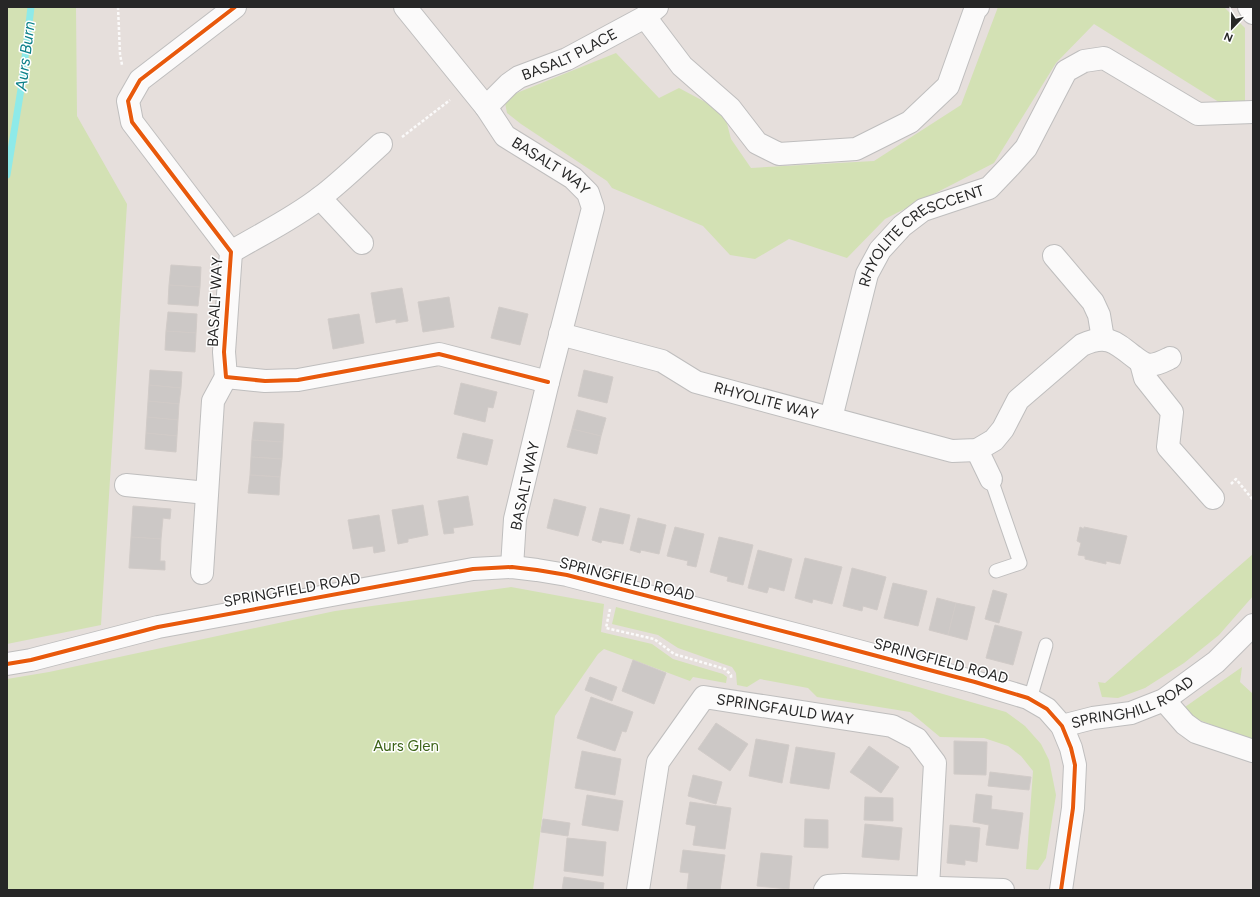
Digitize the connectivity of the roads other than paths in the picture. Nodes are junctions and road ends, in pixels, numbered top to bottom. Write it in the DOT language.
graph roads {
  1 [pos="235,7"];
  2 [pos="405,7"];
  3 [pos="978,7"];
  4 [pos="1249,7"];
  5 [pos="651,12"];
  6 [pos="1253,13"];
  7 [pos="486,107"];
  8 [pos="1253,112"];
  9 [pos="381,144"];
  10 [pos="320,198"];
  11 [pos="362,243"];
  12 [pos="231,252"];
  13 [pos="1054,256"];
  14 [pos="560,334"];
  15 [pos="1103,339"];
  16 [pos="1170,358"];
  17 [pos="1141,363"];
  18 [pos="226,377"];
  19 [pos="548,382"];
  20 [pos="831,418"];
  21 [pos="977,450"];
  22 [pos="991,480"];
  23 [pos="126,485"];
  24 [pos="207,493"];
  25 [pos="1213,498"];
  26 [pos="512,567"];
  27 [pos="996,571"];
  28 [pos="202,573"];
  29 [pos="1253,626"];
  30 [pos="1046,645"];
  31 [pos="7,664"];
  32 [pos="1030,699"];
  33 [pos="1164,700"];
  34 [pos="1062,726"];
  35 [pos="1253,751"];
  36 [pos="928,887"];
  37 [pos="638,890"];
  38 [pos="825,890"];
  39 [pos="1003,890"];
  40 [pos="1062,890"];
  1 -- 12 [label="street, BASALT WAY"];
  2 -- 7 [label="street, BASALT WAY"];
  3 -- 5 [label="street"];
  4 -- 6 [label="street"];
  5 -- 7 [label="street, BASALT PLACE"];
  7 -- 14 [label="street, BASALT WAY"];
  8 -- 20 [label="street, RHYOLITE CRESCCENT"];
  9 -- 10 [label="street"];
  10 -- 11 [label="street"];
  10 -- 12 [label="street"];
  12 -- 18 [label="street, BASALT WAY"];
  13 -- 15 [label="street"];
  14 -- 19 [label="street, BASALT WAY"];
  14 -- 20 [label="street, RHYOLITE WAY"];
  15 -- 17 [label="street"];
  15 -- 21 [label="street, RHYOLITE WAY"];
  16 -- 17 [label="street"];
  17 -- 25 [label="street"];
  18 -- 19 [label="street"];
  18 -- 24 [label="street"];
  19 -- 26 [label="street, BASALT WAY"];
  20 -- 21 [label="street, RHYOLITE WAY"];
  21 -- 22 [label="street"];
  22 -- 27 [label="lane"];
  23 -- 24 [label="street"];
  24 -- 28 [label="street"];
  26 -- 31 [label="street, SPRINGFIELD ROAD"];
  26 -- 32 [label="street, SPRINGFIELD ROAD"];
  29 -- 33 [label="street, SPRINGHILL ROAD"];
  30 -- 32 [label="lane"];
  32 -- 34 [label="street, SPRINGFIELD ROAD"];
  33 -- 34 [label="street, SPRINGHILL ROAD"];
  33 -- 35 [label="street"];
  34 -- 40 [label="street, SPRINGHILL ROAD"];
  36 -- 37 [label="street, SPRINGFAULD WAY"];
  36 -- 38 [label="street"];
  36 -- 39 [label="street"];
}
